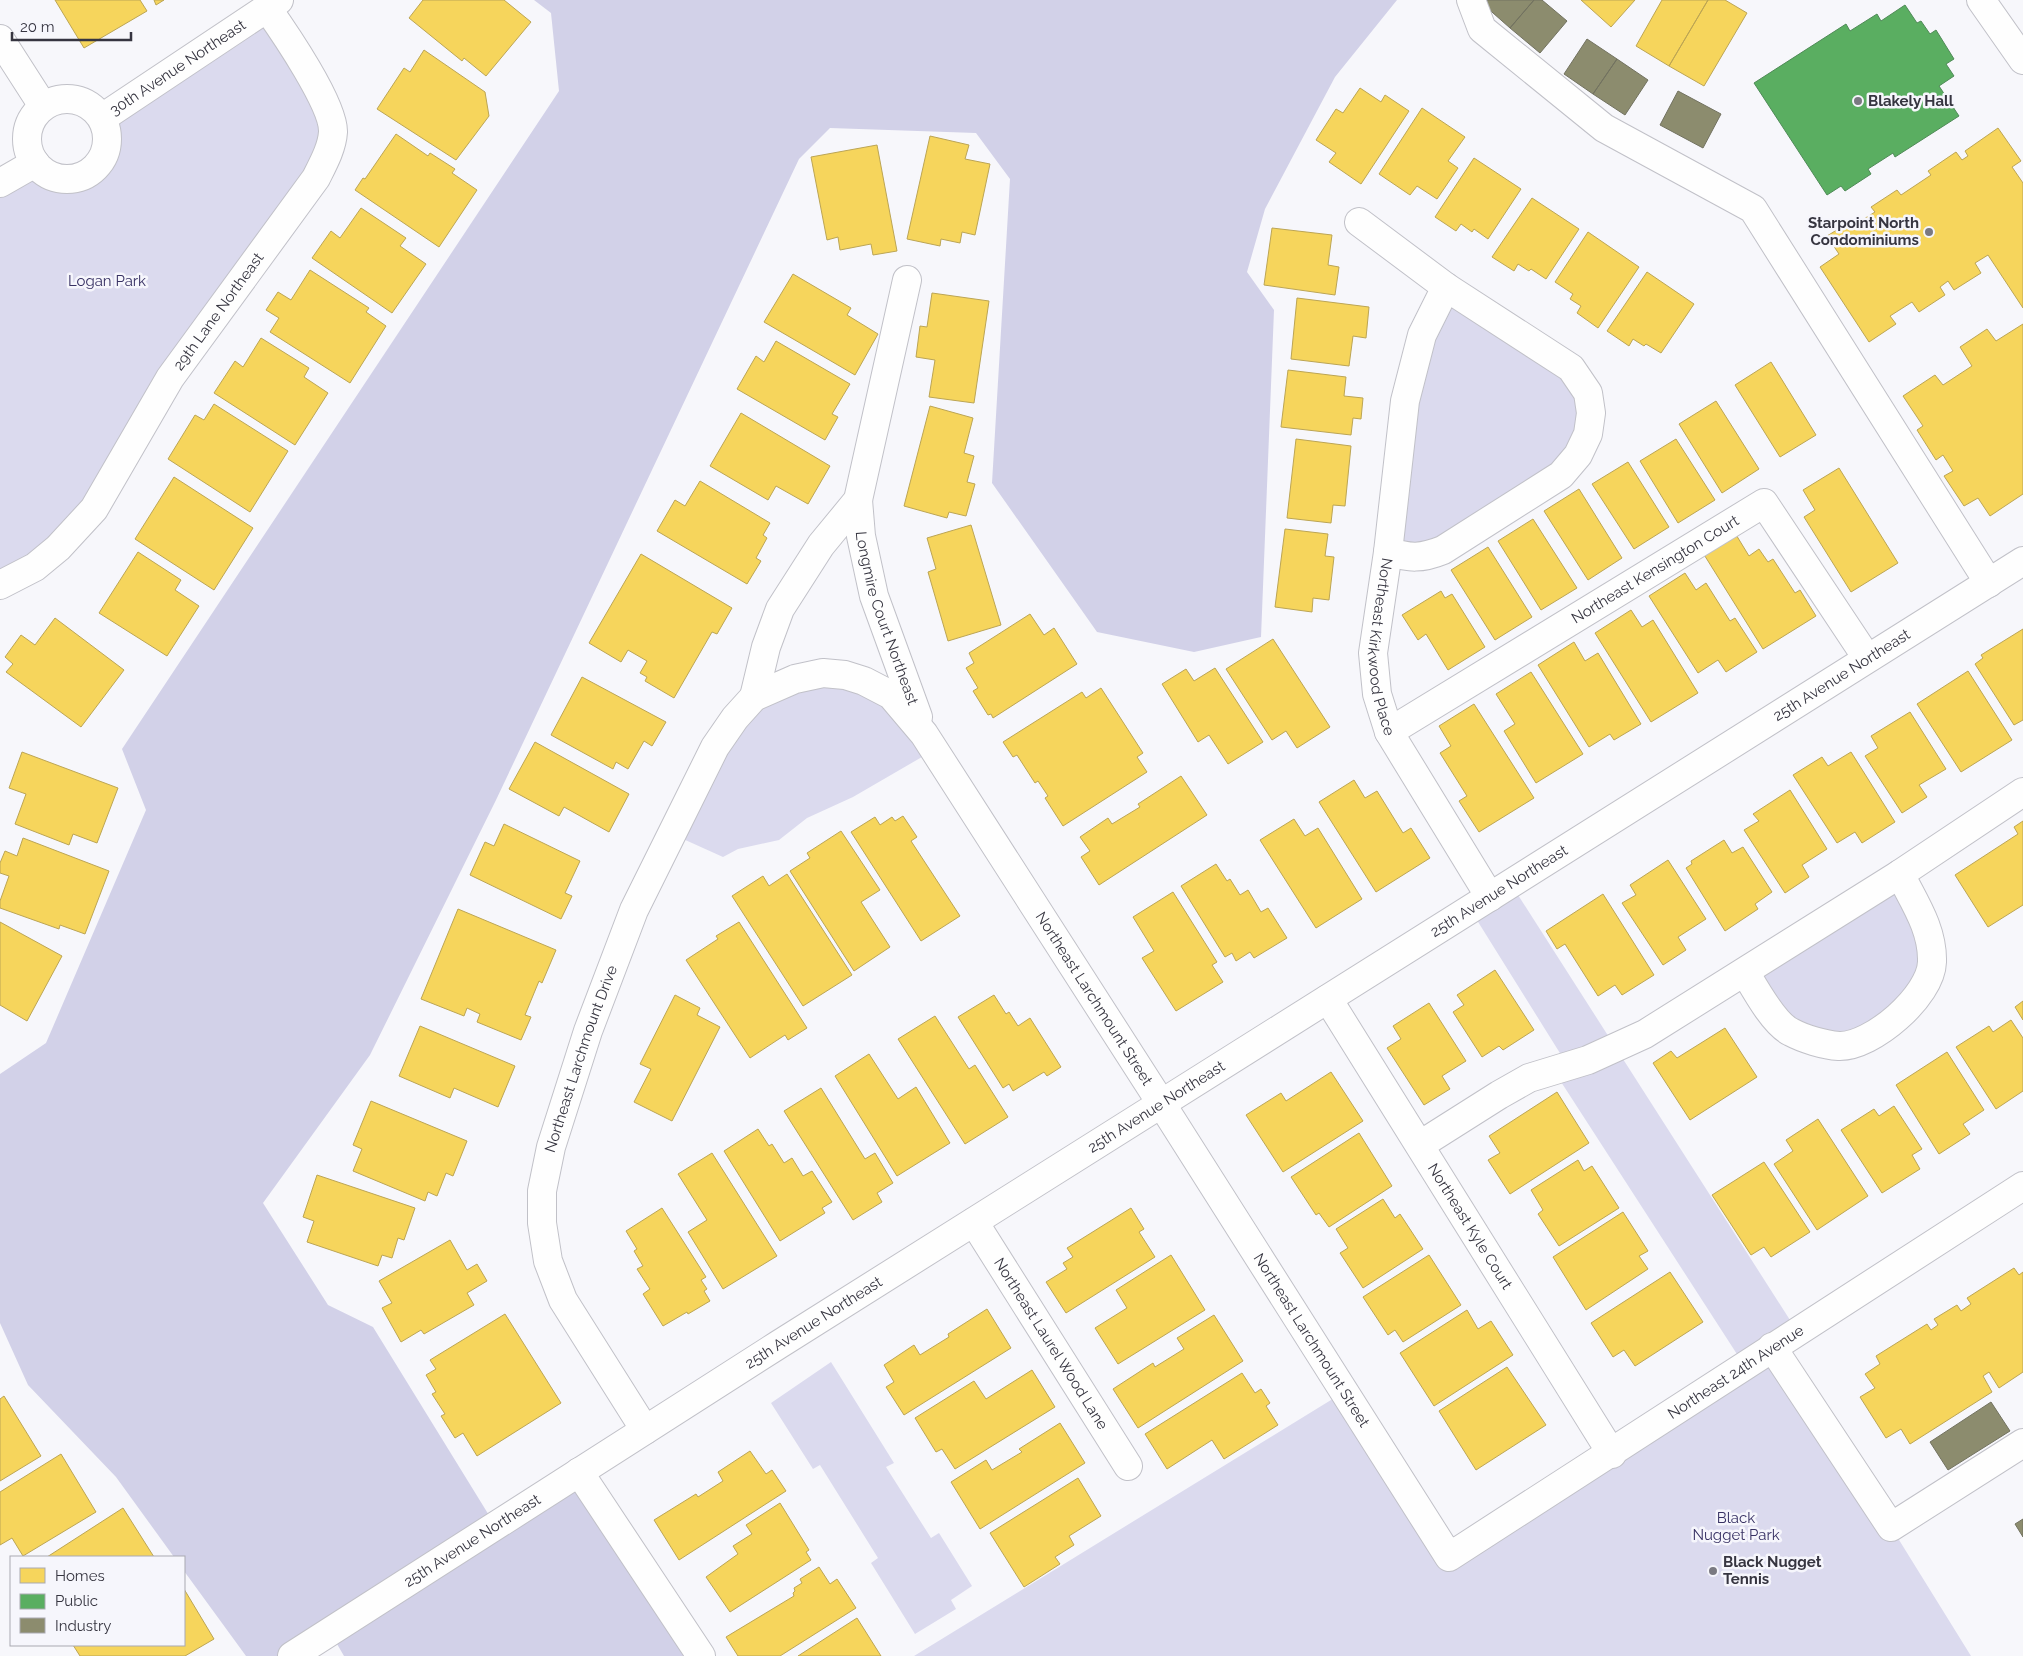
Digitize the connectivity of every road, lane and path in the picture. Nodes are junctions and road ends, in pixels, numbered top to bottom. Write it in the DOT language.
graph roads {
  1 [pos="1471,0"];
  2 [pos="1981,0"];
  3 [pos="273,4"];
  4 [pos="0,39"];
  5 [pos="2023,60"];
  6 [pos="44,106"];
  7 [pos="102,118"];
  8 [pos="34,163"];
  9 [pos="0,183"];
  10 [pos="1359,222"];
  11 [pos="907,280"];
  12 [pos="1446,287"];
  13 [pos="858,500"];
  14 [pos="1388,552"];
  15 [pos="2023,561"];
  16 [pos="1989,583"];
  17 [pos="0,585"];
  18 [pos="1867,658"];
  19 [pos="754,697"];
  20 [pos="1389,732"];
  21 [pos="924,734"];
  22 [pos="2023,792"];
  23 [pos="1900,874"];
  24 [pos="1490,897"];
  25 [pos="1745,972"];
  26 [pos="1328,999"];
  27 [pos="1161,1103"];
  28 [pos="1420,1145"];
  29 [pos="2023,1186"];
  30 [pos="974,1222"];
  31 [pos="1772,1347"];
  32 [pos="644,1430"];
  33 [pos="2023,1443"];
  34 [pos="1612,1454"];
  35 [pos="1128,1466"];
  36 [pos="579,1472"];
  37 [pos="1449,1557"];
  38 [pos="292,1656"];
  39 [pos="701,1656"];
  1 -- 16 [label="street"];
  2 -- 5 [label="street"];
  3 -- 7 [label="street, 30th Avenue Northeast"];
  3 -- 17 [label="street, 29th Lane Northeast"];
  4 -- 6 [label="street"];
  6 -- 7 [label="street, 30th Avenue Northeast"];
  6 -- 8 [label="street"];
  7 -- 8 [label="street, 30th Avenue Northeast"];
  8 -- 9 [label="street"];
  10 -- 12 [label="street"];
  11 -- 13 [label="street, Longmire Court Northeast"];
  12 -- 14 [label="street, Northeast Kirkwood Place"];
  12 -- 14 [label="street"];
  13 -- 19 [label="street, Longmire Court Northeast"];
  13 -- 21 [label="street, Longmire Court Northeast"];
  14 -- 20 [label="street, Northeast Kirkwood Place"];
  15 -- 16 [label="street, 25th Avenue Northeast"];
  16 -- 18 [label="street, 25th Avenue Northeast"];
  18 -- 20 [label="street, Northeast Kensington Court"];
  18 -- 24 [label="street, 25th Avenue Northeast"];
  19 -- 21 [label="street, Northeast Larchmount Street"];
  19 -- 32 [label="street, Northeast Larchmount Drive"];
  20 -- 24 [label="street, Northeast Kirkwood Place"];
  21 -- 27 [label="street, Northeast Larchmount Street"];
  22 -- 23 [label="street"];
  23 -- 25 [label="street"];
  23 -- 25 [label="street"];
  24 -- 26 [label="street, 25th Avenue Northeast"];
  25 -- 28 [label="street"];
  26 -- 27 [label="street, 25th Avenue Northeast"];
  26 -- 28 [label="street, Northeast Kyle Court"];
  27 -- 30 [label="street, 25th Avenue Northeast"];
  27 -- 37 [label="street, Northeast Larchmount Street"];
  28 -- 34 [label="street, Northeast Kyle Court"];
  29 -- 31 [label="street, Northeast 24th Avenue"];
  30 -- 32 [label="street, 25th Avenue Northeast"];
  30 -- 35 [label="street, Northeast Laurel Wood Lane"];
  31 -- 33 [label="street"];
  31 -- 34 [label="street, Northeast 24th Avenue"];
  32 -- 36 [label="street, 25th Avenue Northeast"];
  34 -- 37 [label="street, Northeast 24th Avenue"];
  36 -- 38 [label="street, 25th Avenue Northeast"];
  36 -- 39 [label="street"];
}
